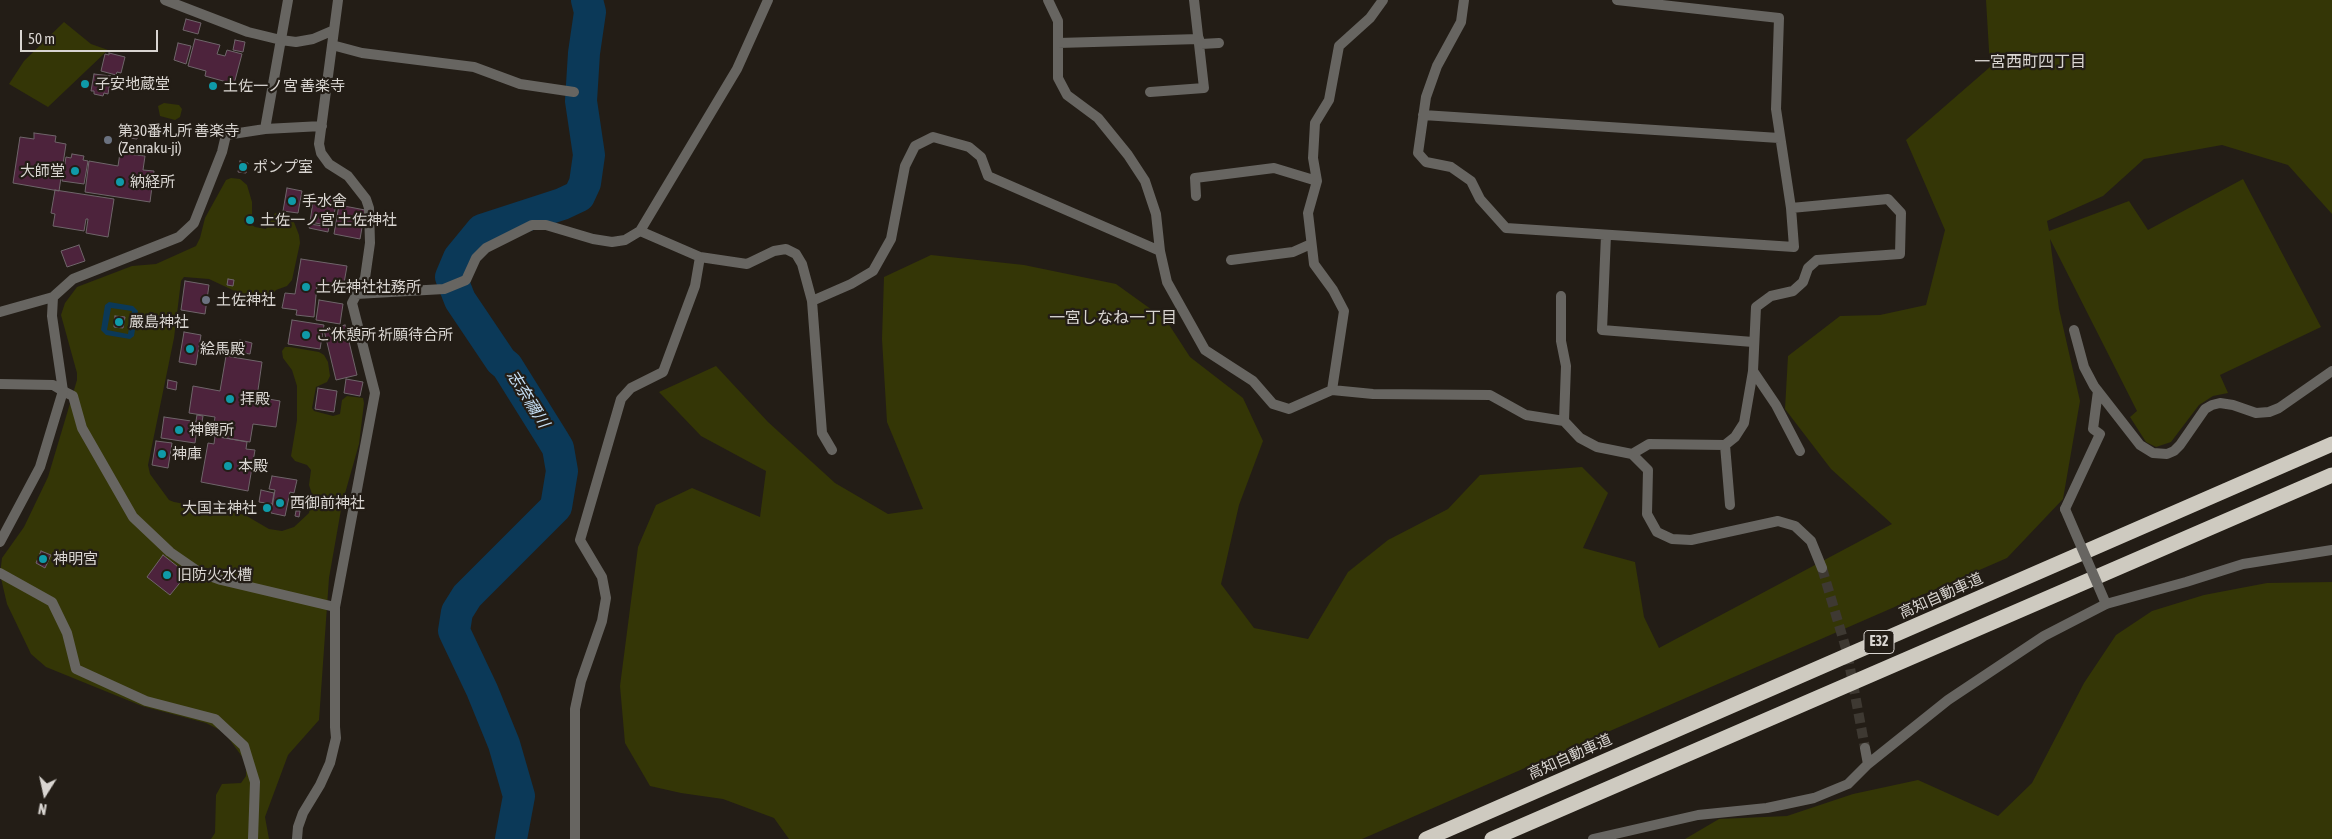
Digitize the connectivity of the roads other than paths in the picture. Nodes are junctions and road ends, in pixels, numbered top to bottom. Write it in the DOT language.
graph roads {
  1 [pos="165,0"];
  2 [pos="288,0"];
  3 [pos="338,0"];
  4 [pos="768,0"];
  5 [pos="1048,0"];
  6 [pos="1194,0"];
  7 [pos="1382,0"];
  8 [pos="1464,0"];
  9 [pos="1617,0"];
  10 [pos="334,30"];
  11 [pos="281,40"];
  12 [pos="1200,42"];
  13 [pos="1058,43"];
  14 [pos="1219,43"];
  15 [pos="332,45"];
  16 [pos="574,92"];
  17 [pos="1150,92"];
  18 [pos="1424,115"];
  19 [pos="322,126"];
  20 [pos="265,129"];
  21 [pos="1780,138"];
  22 [pos="1317,182"];
  23 [pos="1196,196"];
  24 [pos="1791,208"];
  25 [pos="640,231"];
  26 [pos="1606,235"];
  27 [pos="1312,244"];
  28 [pos="1160,252"];
  29 [pos="700,256"];
  30 [pos="1231,260"];
  31 [pos="356,294"];
  32 [pos="1561,296"];
  33 [pos="53,298"];
  34 [pos="812,301"];
  35 [pos="0,312"];
  36 [pos="2074,330"];
  37 [pos="1753,342"];
  38 [pos="1753,371"];
  39 [pos="2332,371"];
  40 [pos="0,384"];
  41 [pos="1332,390"];
  42 [pos="63,391"];
  43 [pos="2098,391"];
  44 [pos="1564,421"];
  45 [pos="2332,444"];
  46 [pos="1725,445"];
  47 [pos="832,450"];
  48 [pos="1800,451"];
  49 [pos="1632,454"];
  50 [pos="2332,475"];
  51 [pos="1730,505"];
  52 [pos="0,542"];
  53 [pos="2332,550"];
  54 [pos="1822,568"];
  55 [pos="0,573"];
  56 [pos="2106,604"];
  57 [pos="335,606"];
  58 [pos="1865,748"];
  59 [pos="1868,764"];
  60 [pos="252,839"];
  61 [pos="298,839"];
  62 [pos="575,839"];
  63 [pos="1426,839"];
  64 [pos="1492,839"];
  65 [pos="1593,839"];
  1 -- 11 [label="street"];
  2 -- 11 [label="street"];
  3 -- 10 [label="street"];
  4 -- 25 [label="street"];
  5 -- 13 [label="street"];
  6 -- 12 [label="street"];
  7 -- 22 [label="street"];
  8 -- 18 [label="street"];
  9 -- 21 [label="street"];
  10 -- 11 [label="street"];
  10 -- 15 [label="street"];
  11 -- 20 [label="street"];
  12 -- 13 [label="street"];
  12 -- 14 [label="street"];
  12 -- 17 [label="street"];
  13 -- 28 [label="street"];
  15 -- 16 [label="street"];
  15 -- 19 [label="street"];
  18 -- 21 [label="street"];
  18 -- 26 [label="street"];
  19 -- 20 [label="street"];
  19 -- 31 [label="street"];
  20 -- 33 [label="street"];
  21 -- 24 [label="street"];
  22 -- 23 [label="street"];
  22 -- 27 [label="street"];
  24 -- 26 [label="street"];
  24 -- 37 [label="street"];
  25 -- 29 [label="street"];
  25 -- 31 [label="street"];
  26 -- 37 [label="street"];
  27 -- 30 [label="street"];
  27 -- 41 [label="street"];
  28 -- 34 [label="street"];
  28 -- 41 [label="street"];
  29 -- 34 [label="street"];
  29 -- 62 [label="street"];
  31 -- 57 [label="street"];
  32 -- 44 [label="street"];
  33 -- 35 [label="street"];
  33 -- 42 [label="street"];
  34 -- 47 [label="street"];
  36 -- 43 [label="street"];
  37 -- 38 [label="street"];
  38 -- 46 [label="street"];
  38 -- 48 [label="street"];
  39 -- 43 [label="street"];
  40 -- 42 [label="street"];
  41 -- 44 [label="street"];
  42 -- 52 [label="street"];
  42 -- 57 [label="street"];
  43 -- 56 [label="street, bridge"];
  44 -- 49 [label="street"];
  45 -- 63 [label="highway, 高知自動車道 / E32"];
  46 -- 49 [label="street"];
  46 -- 51 [label="street"];
  49 -- 54 [label="street"];
  50 -- 64 [label="highway, E32"];
  53 -- 56 [label="street"];
  55 -- 60 [label="street"];
  56 -- 59 [label="street"];
  57 -- 61 [label="street"];
  58 -- 59 [label="street"];
  59 -- 65 [label="street"];
}
